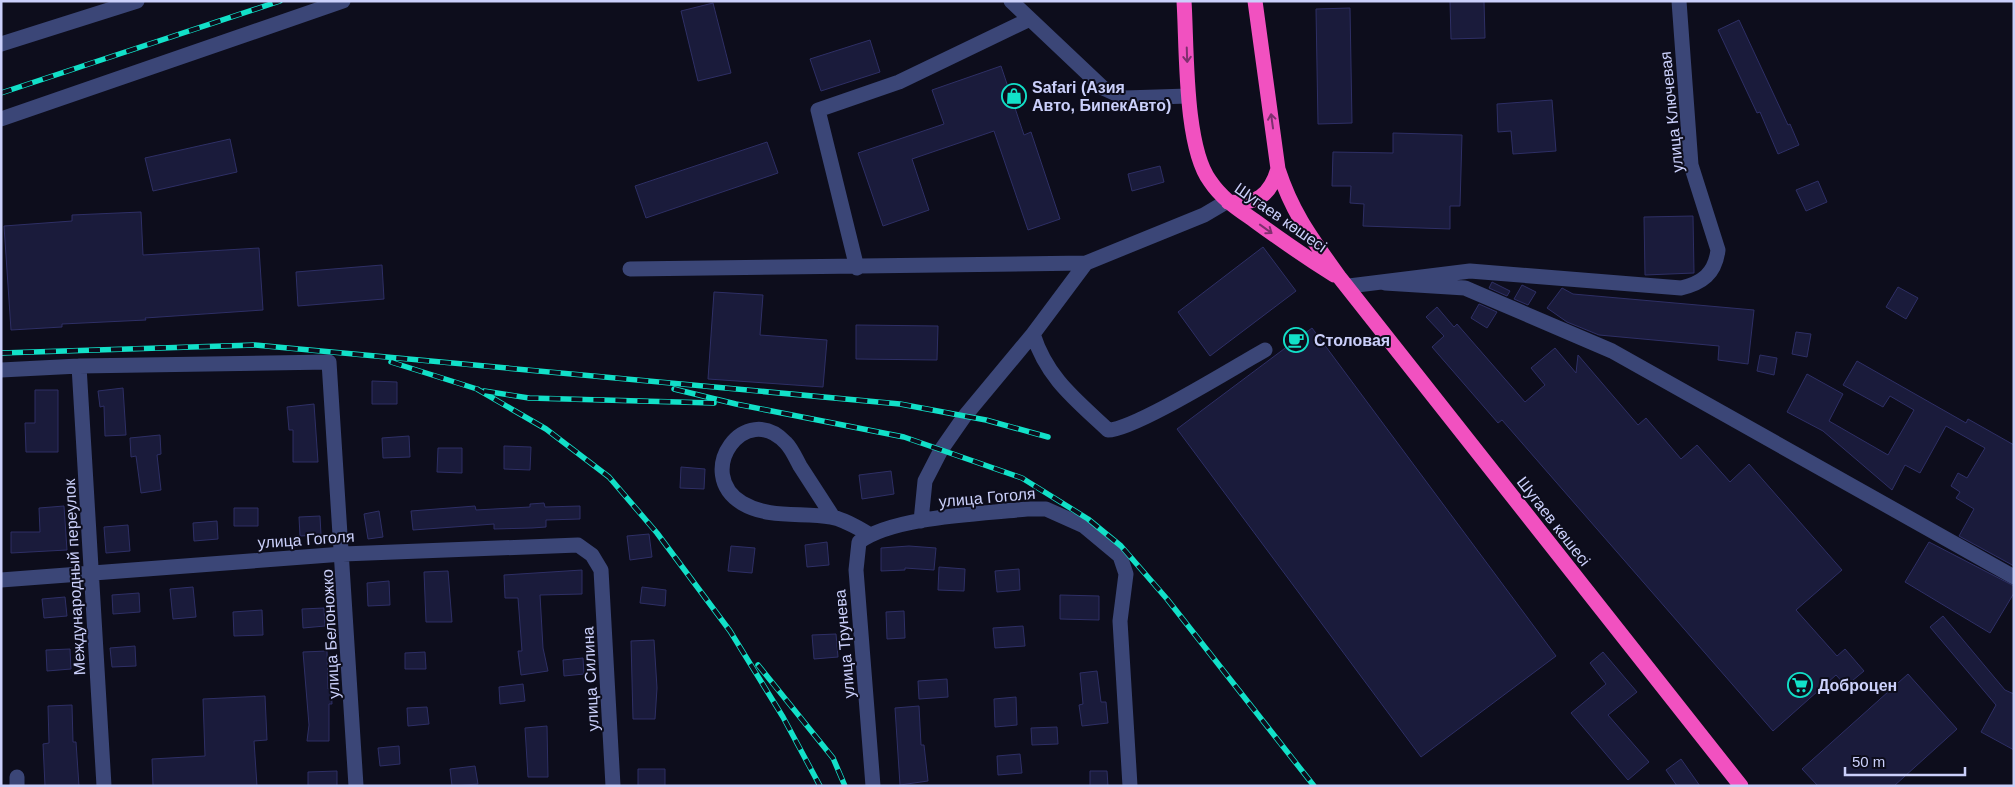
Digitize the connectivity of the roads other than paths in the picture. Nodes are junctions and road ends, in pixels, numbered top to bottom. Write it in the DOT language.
graph roads {
  1 [pos="137,1"];
  2 [pos="343,1"];
  3 [pos="1011,1"];
  4 [pos="1184,1"];
  5 [pos="1255,1"];
  6 [pos="1678,1"];
  7 [pos="1030,19"];
  8 [pos="1,44"];
  9 [pos="1188,96"];
  10 [pos="1,119"];
  11 [pos="1278,169"];
  12 [pos="1226,202"];
  13 [pos="1086,263"];
  14 [pos="858,268"];
  15 [pos="630,269"];
  16 [pos="1344,282"];
  17 [pos="1385,282"];
  18 [pos="1033,334"];
  19 [pos="1265,350"];
  20 [pos="79,366"];
  21 [pos="1,370"];
  22 [pos="832,517"];
  23 [pos="920,521"];
  24 [pos="869,534"];
  25 [pos="343,554"];
  26 [pos="601,570"];
  27 [pos="91,572"];
  28 [pos="2014,577"];
  29 [pos="1,580"];
  30 [pos="104,786"];
  31 [pos="356,786"];
  32 [pos="614,786"];
  33 [pos="873,786"];
  34 [pos="1130,786"];
  35 [pos="1740,786"];
  1 -- 8 [label="street"];
  2 -- 10 [label="street"];
  3 -- 7 [label="street"];
  4 -- 9 [label="highway, Шугаев көшесі, one-way"];
  11 -- 5 [label="highway, Шугаев көшесі, one-way"];
  6 -- 17 [label="street, улица Ключевая"];
  7 -- 9 [label="street"];
  7 -- 14 [label="street"];
  9 -- 12 [label="highway, Шугаев көшесі"];
  11 -- 12 [label="highway"];
  11 -- 16 [label="highway, Шугаев көшесі"];
  12 -- 13 [label="street"];
  12 -- 16 [label="highway, Шугаев көшесі, one-way"];
  13 -- 14 [label="street"];
  13 -- 18 [label="street"];
  14 -- 15 [label="street"];
  16 -- 17 [label="street"];
  16 -- 35 [label="highway, Шугаев көшесі"];
  17 -- 28 [label="street"];
  18 -- 19 [label="street"];
  18 -- 23 [label="street"];
  20 -- 21 [label="street"];
  20 -- 25 [label="street, улица Белоножко"];
  20 -- 27 [label="street, Международный переулок"];
  22 -- 22 [label="street"];
  22 -- 24 [label="street"];
  23 -- 24 [label="street, улица Гоголя"];
  23 -- 34 [label="street, улица Гоголя"];
  24 -- 33 [label="street, улица Трунева"];
  25 -- 26 [label="street, улица Гоголя"];
  25 -- 27 [label="street, улица Гоголя"];
  25 -- 31 [label="street, улица Белоножко"];
  26 -- 32 [label="street, улица Силина"];
  27 -- 29 [label="street, улица Гоголя"];
  27 -- 30 [label="street, Международный переулок"];
}
